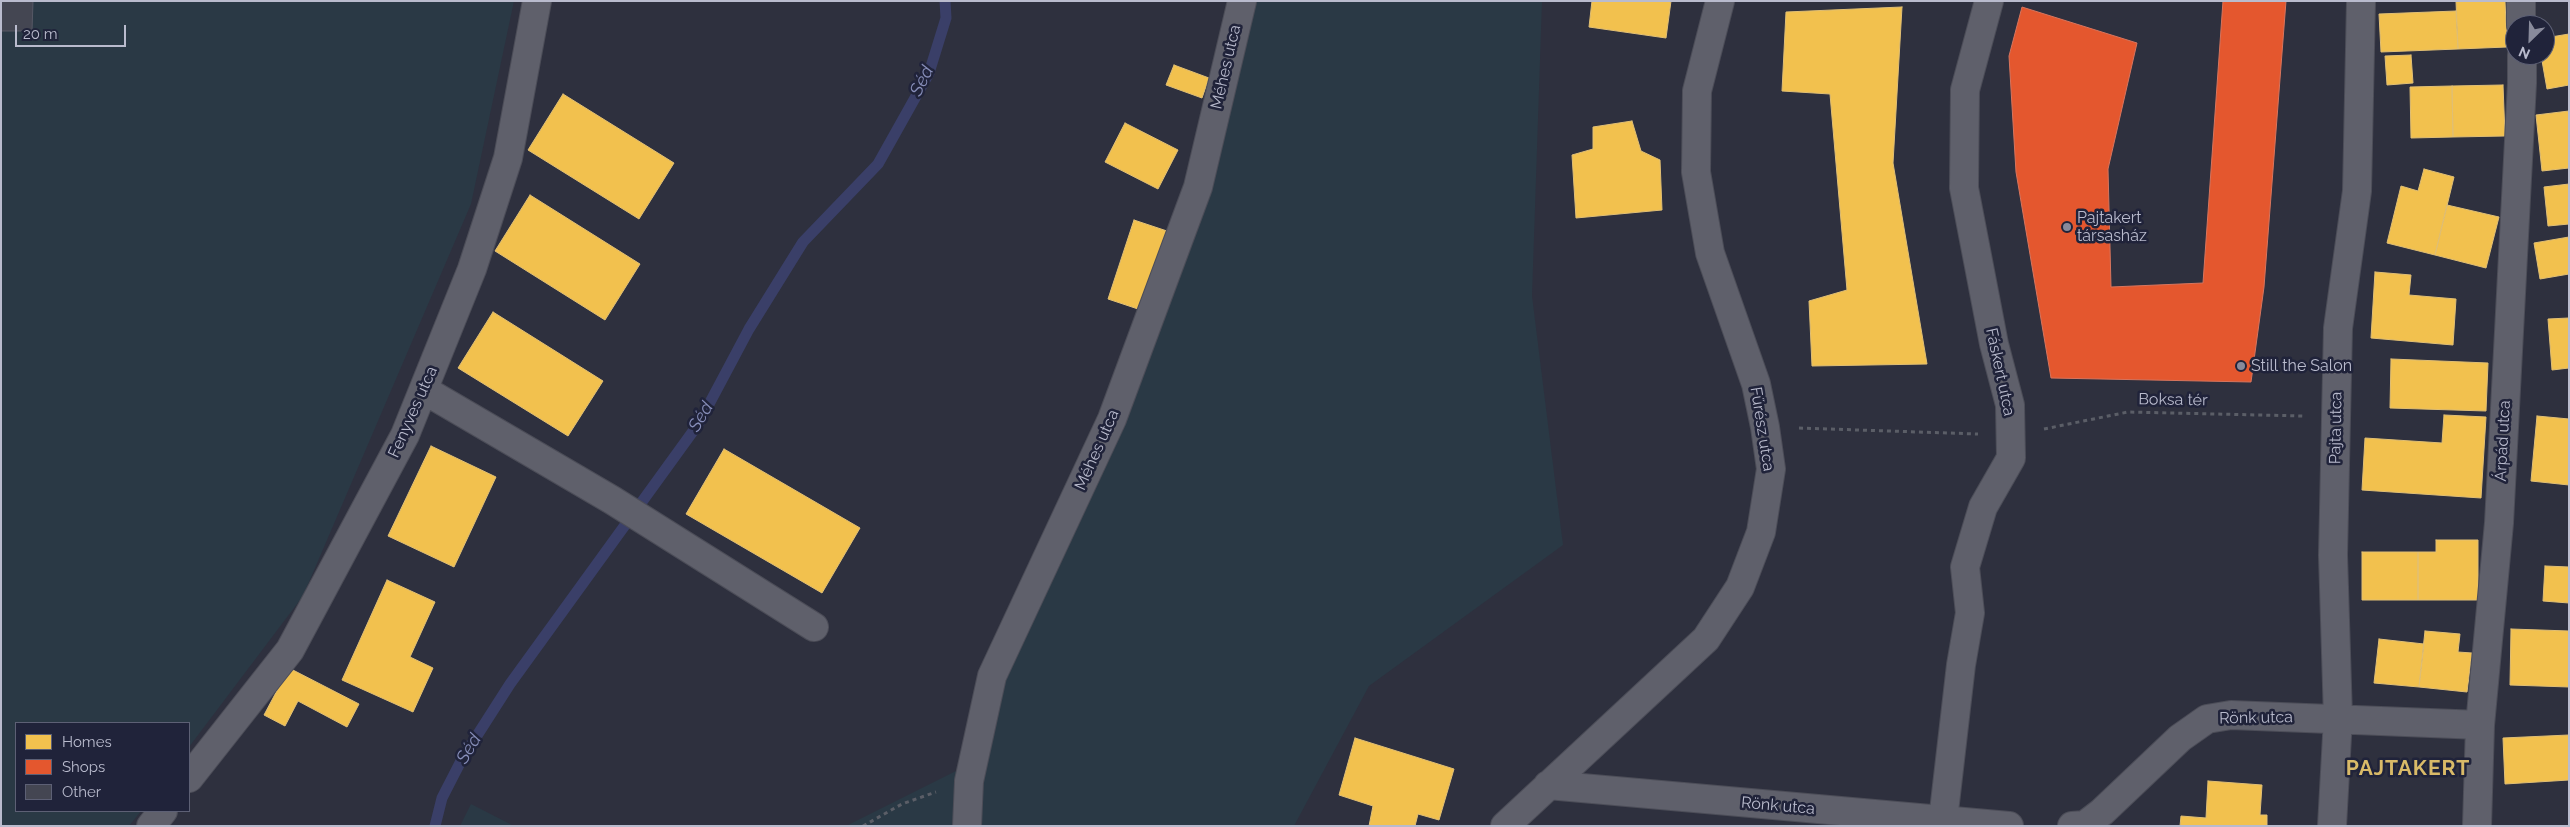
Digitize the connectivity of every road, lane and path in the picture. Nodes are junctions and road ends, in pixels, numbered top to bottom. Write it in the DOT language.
graph roads {
  1 [pos="537,1"];
  2 [pos="1242,1"];
  3 [pos="1720,1"];
  4 [pos="1989,1"];
  5 [pos="2361,1"];
  6 [pos="2521,1"];
  7 [pos="2521,15"];
  8 [pos="2522,65"];
  9 [pos="424,390"];
  10 [pos="2336,417"];
  11 [pos="1765,427"];
  12 [pos="2011,435"];
  13 [pos="814,627"];
  14 [pos="2338,718"];
  15 [pos="2480,725"];
  16 [pos="190,777"];
  17 [pos="969,781"];
  18 [pos="1548,785"];
  19 [pos="162,812"];
  20 [pos="1944,823"];
  21 [pos="151,826"];
  22 [pos="862,826"];
  23 [pos="967,826"];
  24 [pos="1505,826"];
  25 [pos="2009,826"];
  26 [pos="2072,826"];
  27 [pos="2332,826"];
  28 [pos="2477,826"];
  1 -- 9 [label="street, Fenyves utca"];
  2 -- 17 [label="street, Méhes utca"];
  3 -- 11 [label="street, Fűrész utca"];
  4 -- 12 [label="street, Fáskert utca"];
  5 -- 10 [label="street, Pajta utca"];
  6 -- 7 [label="street"];
  8 -- 15 [label="street, Árpád utca"];
  9 -- 13 [label="street"];
  9 -- 16 [label="street, Fenyves utca"];
  10 -- 12 [label="path, Boksa tér"];
  10 -- 14 [label="street, Pajta utca"];
  11 -- 12 [label="path, Boksa tér"];
  11 -- 18 [label="street, Fűrész utca"];
  12 -- 20 [label="street, Fáskert utca"];
  14 -- 15 [label="street, Rönk utca"];
  14 -- 26 [label="street, Rönk utca"];
  14 -- 27 [label="street, Pajta utca"];
  15 -- 28 [label="street, Árpád utca"];
  17 -- 22 [label="path"];
  17 -- 23 [label="street, Méhes utca"];
  18 -- 20 [label="street, Rönk utca"];
  18 -- 24 [label="street, Fűrész utca"];
  19 -- 21 [label="street"];
  20 -- 25 [label="street, Rönk utca"];
}
